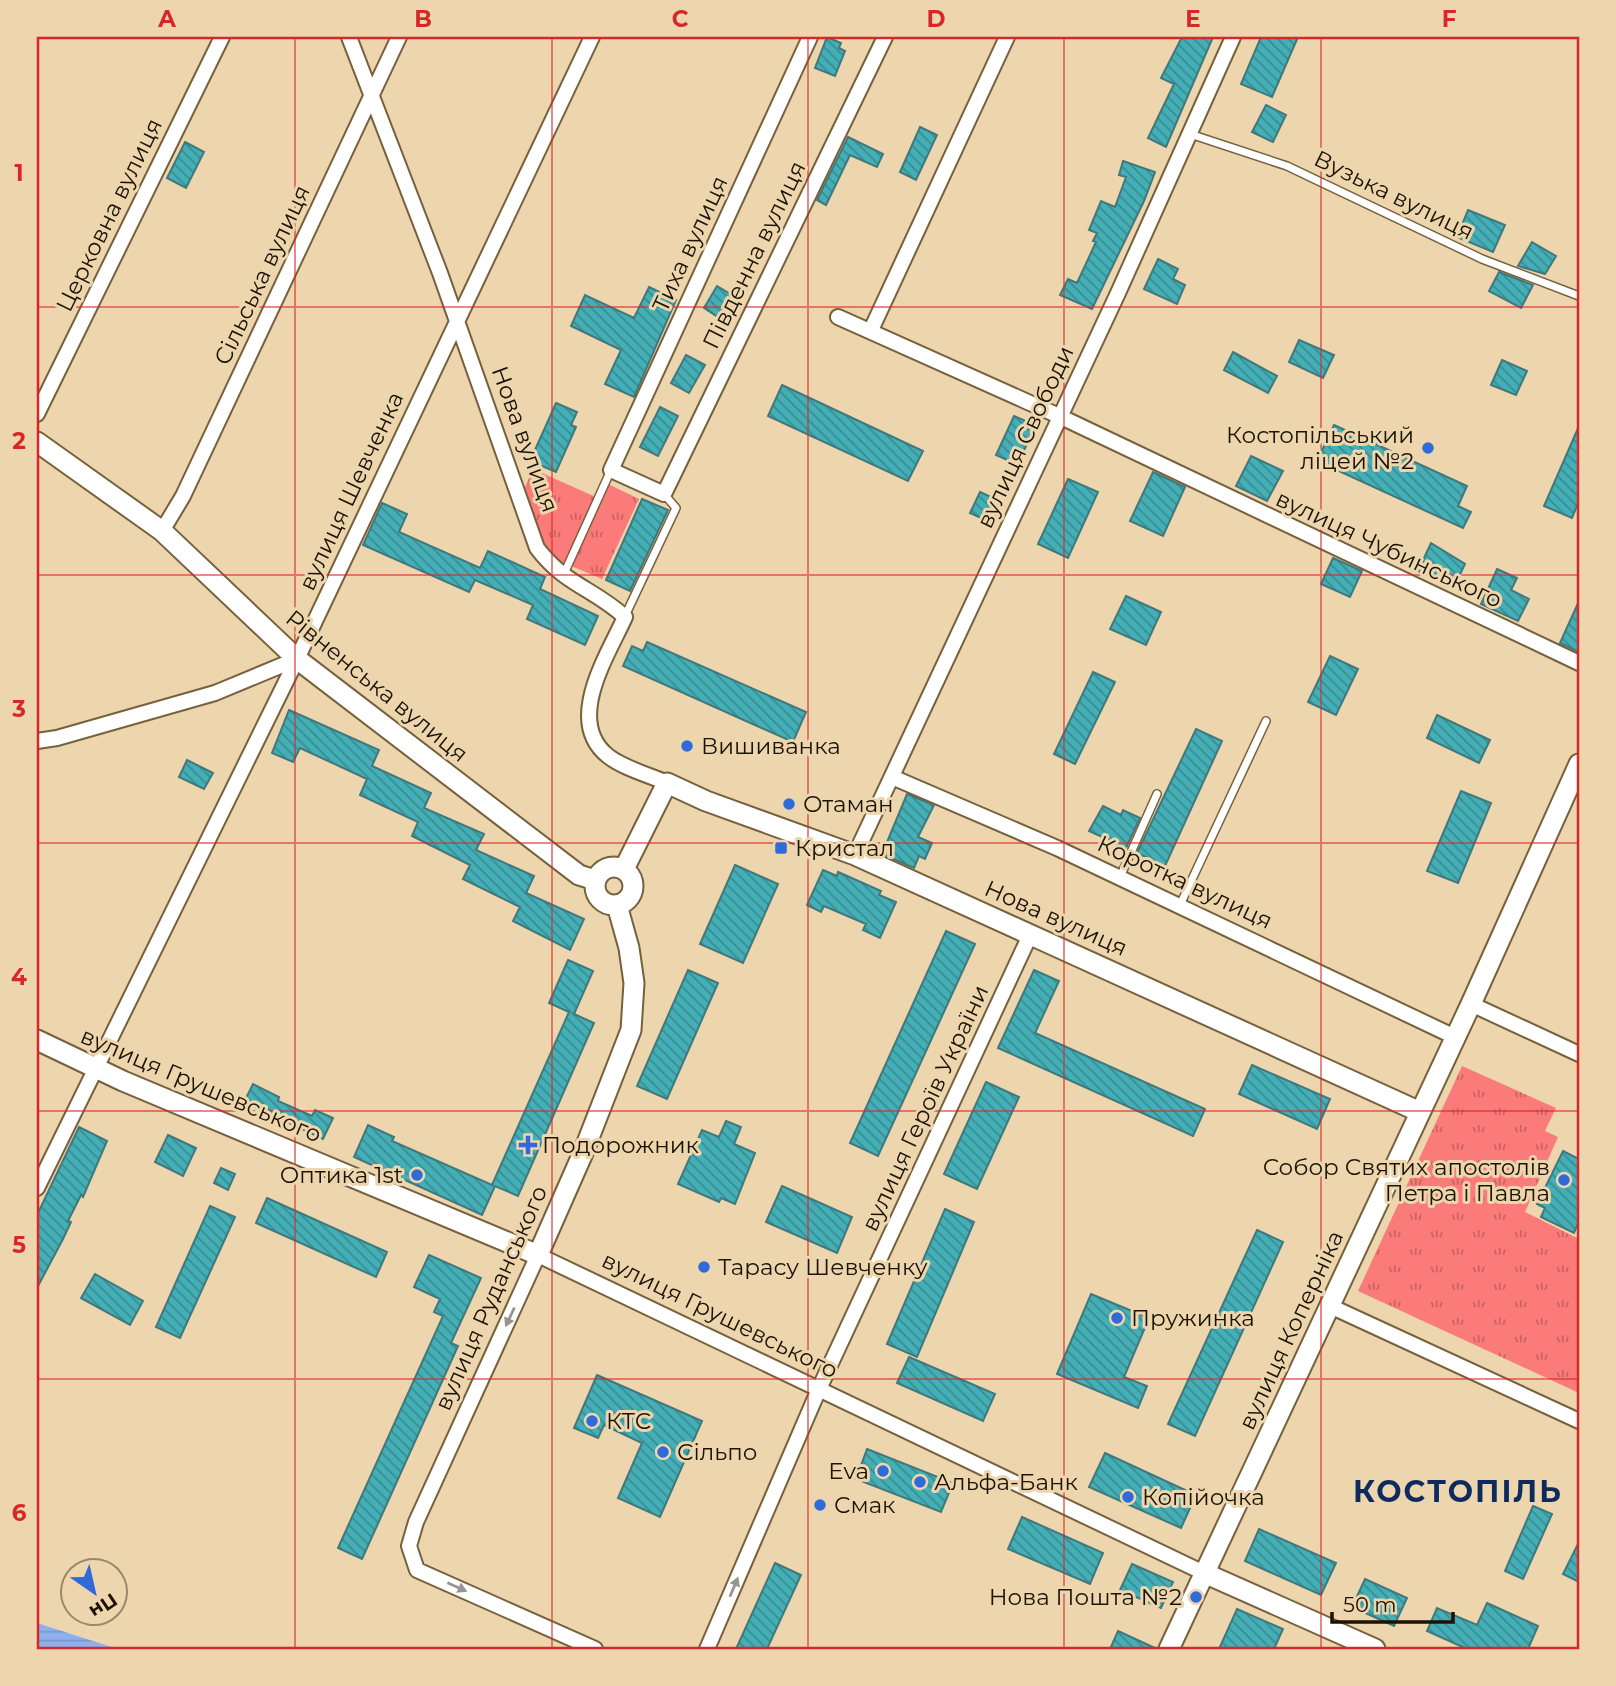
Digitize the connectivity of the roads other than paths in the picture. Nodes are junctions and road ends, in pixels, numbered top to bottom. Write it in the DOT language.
graph roads {
  1 [pos="222,37"];
  2 [pos="349,37"];
  3 [pos="399,37"];
  4 [pos="592,37"];
  5 [pos="810,37"];
  6 [pos="885,37"];
  7 [pos="1007,37"];
  8 [pos="1233,37"];
  9 [pos="371,94"];
  10 [pos="1190,134"];
  11 [pos="1579,296"];
  12 [pos="838,317"];
  13 [pos="456,319"];
  14 [pos="871,330"];
  15 [pos="37,414"];
  16 [pos="1059,416"];
  17 [pos="37,442"];
  18 [pos="611,470"];
  19 [pos="664,494"];
  20 [pos="162,531"];
  21 [pos="563,577"];
  22 [pos="625,617"];
  23 [pos="297,659"];
  24 [pos="1579,663"];
  25 [pos="1266,721"];
  26 [pos="37,741"];
  27 [pos="1579,764"];
  28 [pos="892,777"];
  29 [pos="667,783"];
  30 [pos="1157,794"];
  31 [pos="855,855"];
  32 [pos="624,870"];
  33 [pos="1120,877"];
  34 [pos="595,880"];
  35 [pos="617,905"];
  36 [pos="1180,905"];
  37 [pos="1031,933"];
  38 [pos="1471,1004"];
  39 [pos="1455,1037"];
  40 [pos="37,1040"];
  41 [pos="1579,1054"];
  42 [pos="94,1067"];
  43 [pos="1420,1112"];
  44 [pos="37,1188"];
  45 [pos="538,1255"];
  46 [pos="1330,1306"];
  47 [pos="819,1389"];
  48 [pos="1579,1421"];
  49 [pos="1202,1572"];
  50 [pos="595,1649"];
  51 [pos="707,1649"];
  52 [pos="1169,1649"];
  53 [pos="1375,1649"];
  1 -- 15 [label="street, Церковна вулиця"];
  2 -- 9 [label="street, Нова вулиця"];
  3 -- 9 [label="street, Сільська вулиця"];
  4 -- 13 [label="street, вулиця Шевченка"];
  5 -- 18 [label="street, Тиха вулиця"];
  6 -- 19 [label="street, Південна вулиця"];
  7 -- 14 [label="street"];
  8 -- 10 [label="street, вулиця Свободи"];
  9 -- 13 [label="street, Нова вулиця"];
  9 -- 20 [label="street, Сільська вулиця"];
  10 -- 11 [label="lane, Вузька вулиця"];
  10 -- 16 [label="street, вулиця Свободи"];
  12 -- 14 [label="street, вулиця Чубинського"];
  13 -- 21 [label="street, Нова вулиця"];
  13 -- 23 [label="street, вулиця Шевченка"];
  14 -- 16 [label="street, вулиця Чубинського"];
  16 -- 24 [label="street, вулиця Чубинського"];
  16 -- 28 [label="street, вулиця Свободи"];
  17 -- 20 [label="street, Рівненська вулиця"];
  18 -- 19 [label="street"];
  18 -- 21 [label="lane"];
  19 -- 22 [label="lane"];
  20 -- 23 [label="street, Рівненська вулиця"];
  21 -- 22 [label="street, Нова вулиця"];
  22 -- 29 [label="street, Нова вулиця"];
  23 -- 26 [label="street"];
  23 -- 34 [label="street, Рівненська вулиця"];
  23 -- 42 [label="street, вулиця Шевченка"];
  25 -- 36 [label="lane"];
  27 -- 38 [label="street, вулиця Коперніка"];
  28 -- 31 [label="street, вулиця Свободи"];
  28 -- 33 [label="street, Коротка вулиця"];
  29 -- 31 [label="street, Нова вулиця"];
  29 -- 32 [label="street"];
  30 -- 33 [label="lane"];
  31 -- 37 [label="street, Нова вулиця"];
  32 -- 34 [label="street"];
  32 -- 35 [label="street"];
  33 -- 36 [label="street, Коротка вулиця"];
  34 -- 35 [label="street"];
  35 -- 45 [label="street, вулиця Руданського"];
  36 -- 39 [label="street, Коротка вулиця"];
  37 -- 43 [label="street, Нова вулиця"];
  37 -- 47 [label="street, вулиця Героїв України"];
  38 -- 39 [label="street, вулиця Коперніка"];
  38 -- 41 [label="street"];
  39 -- 43 [label="street, вулиця Коперніка"];
  40 -- 42 [label="street, вулиця Грушевського"];
  42 -- 44 [label="street, вулиця Шевченка"];
  42 -- 45 [label="street, вулиця Грушевського"];
  43 -- 46 [label="street, вулиця Коперніка"];
  45 -- 47 [label="street, вулиця Грушевського"];
  45 -- 50 [label="street, вулиця Руданського, one-way"];
  46 -- 48 [label="street"];
  46 -- 49 [label="street, вулиця Коперніка"];
  47 -- 49 [label="street, вулиця Грушевського"];
  51 -- 47 [label="street, вулиця Героїв України, one-way"];
  49 -- 52 [label="street, вулиця Коперніка"];
  49 -- 53 [label="street, вулиця Грушевського"];
}
